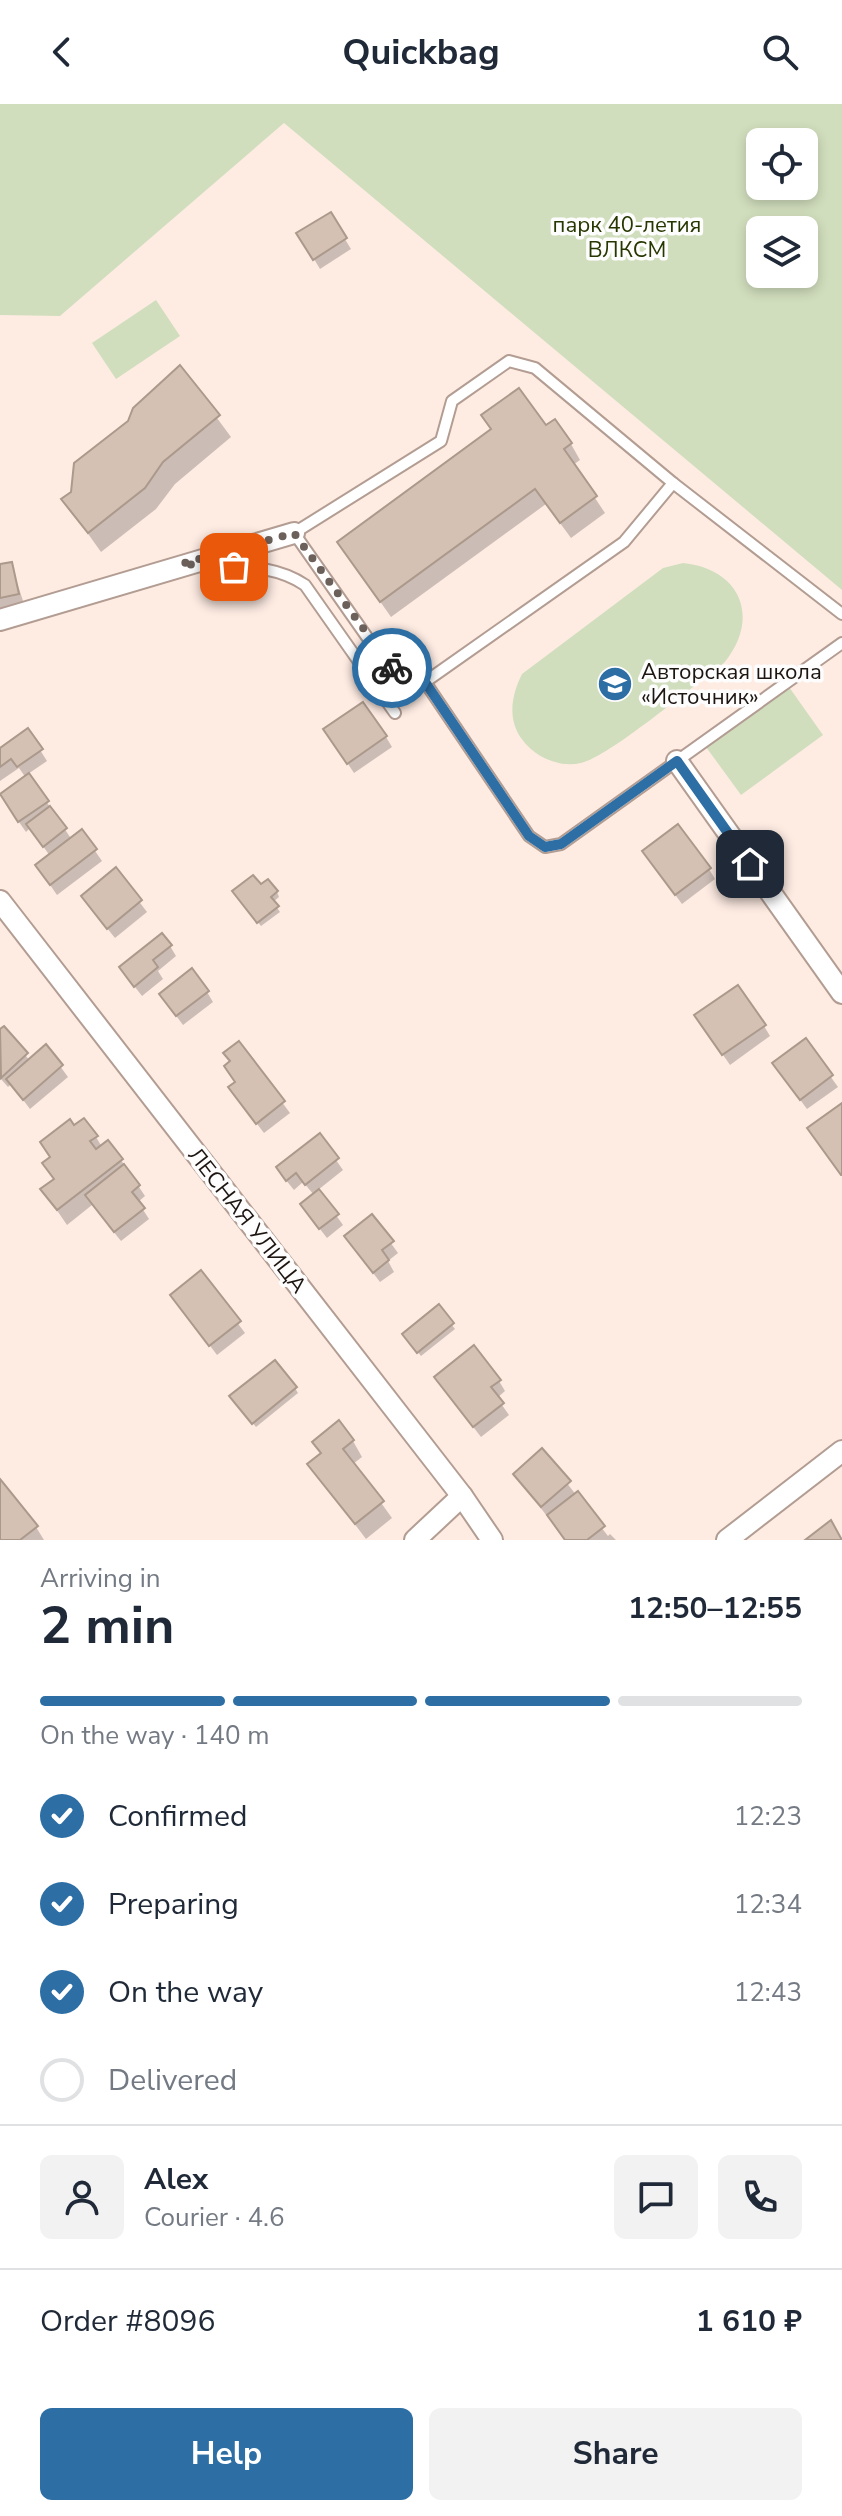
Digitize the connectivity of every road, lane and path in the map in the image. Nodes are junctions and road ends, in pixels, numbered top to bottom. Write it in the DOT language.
graph roads {
  1 [pos="673,483"];
  2 [pos="294,533"];
  3 [pos="181,564"];
  4 [pos="842,614"];
  5 [pos="0,620"];
  6 [pos="842,643"];
  7 [pos="425,682"];
  8 [pos="395,713"];
  9 [pos="677,761"];
  10 [pos="0,901"];
  11 [pos="842,993"];
  12 [pos="842,1451"];
  13 [pos="462,1496"];
  14 [pos="415,1540"];
  15 [pos="492,1540"];
  16 [pos="727,1540"];
  1 -- 2 [label="lane"];
  1 -- 4 [label="lane"];
  1 -- 7 [label="lane"];
  2 -- 3 [label="street"];
  2 -- 7 [label="lane"];
  3 -- 5 [label="street"];
  3 -- 8 [label="lane"];
  6 -- 9 [label="lane"];
  7 -- 9 [label="lane"];
  9 -- 11 [label="street"];
  10 -- 13 [label="street, ЛЕСНАЯ УЛИЦА"];
  12 -- 16 [label="street"];
  13 -- 14 [label="street"];
  13 -- 15 [label="street, ЛЕСНАЯ УЛИЦА"];
}
